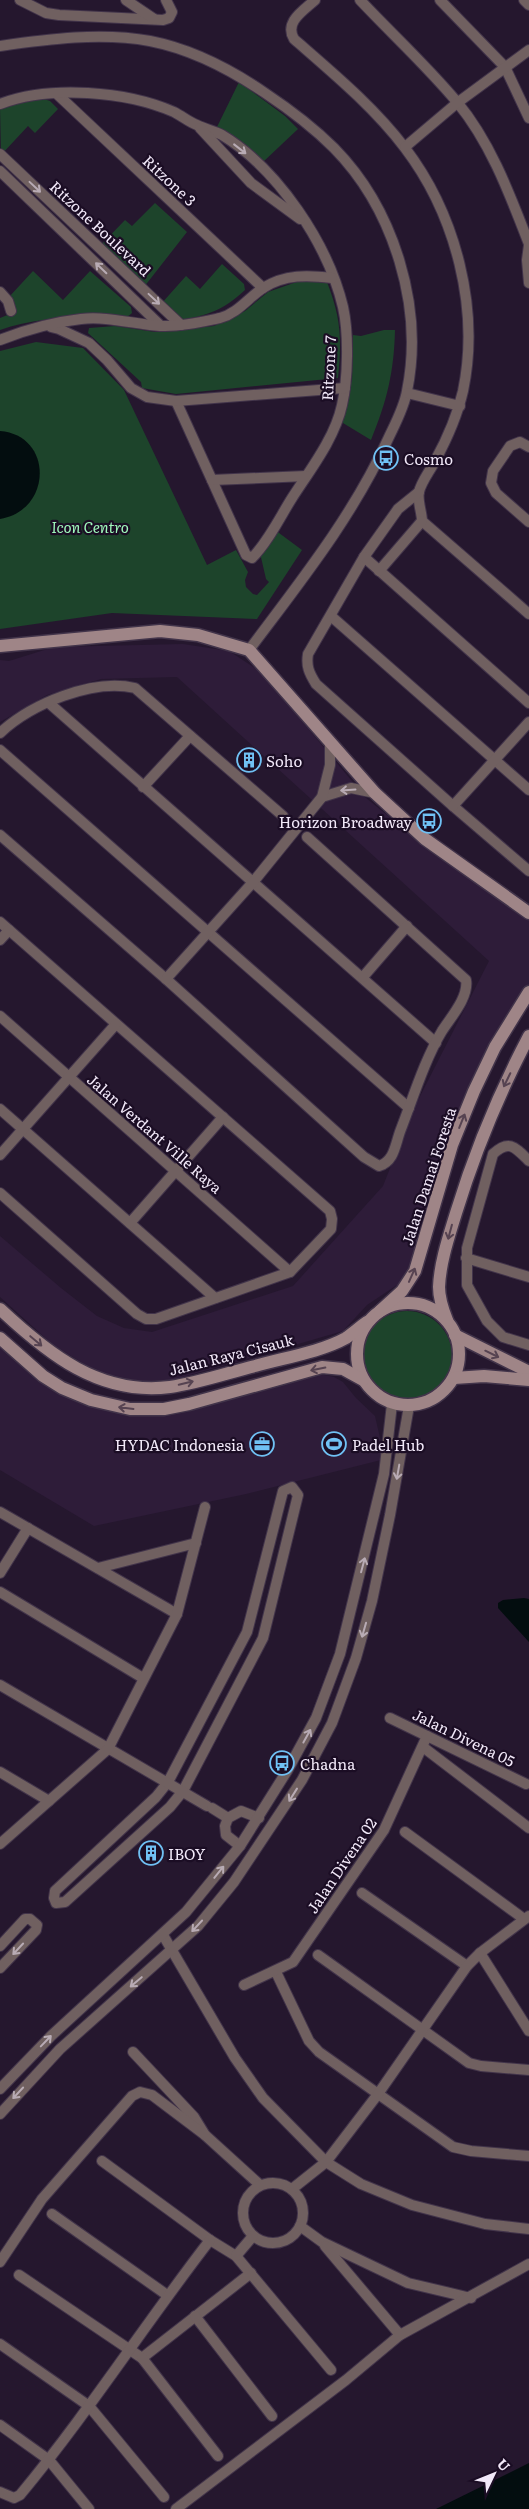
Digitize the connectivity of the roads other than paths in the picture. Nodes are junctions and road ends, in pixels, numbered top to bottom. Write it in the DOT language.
graph roads {
  1 [pos="20,0"];
  2 [pos="126,0"];
  3 [pos="166,0"];
  4 [pos="315,0"];
  5 [pos="360,0"];
  6 [pos="440,0"];
  7 [pos="524,0"];
  8 [pos="529,5"];
  9 [pos="155,20"];
  10 [pos="0,46"];
  11 [pos="529,50"];
  12 [pos="505,67"];
  13 [pos="57,94"];
  14 [pos="457,103"];
  15 [pos="0,104"];
  16 [pos="529,118"];
  17 [pos="198,126"];
  18 [pos="405,147"];
  19 [pos="0,154"];
  20 [pos="0,171"];
  21 [pos="304,223"];
  22 [pos="529,244"];
  23 [pos="332,278"];
  24 [pos="529,282"];
  25 [pos="263,288"];
  26 [pos="0,292"];
  27 [pos="11,311"];
  28 [pos="181,325"];
  29 [pos="47,326"];
  30 [pos="161,326"];
  31 [pos="0,340"];
  32 [pos="345,388"];
  33 [pos="407,393"];
  34 [pos="176,401"];
  35 [pos="460,406"];
  36 [pos="529,447"];
  37 [pos="306,476"];
  38 [pos="212,480"];
  39 [pos="418,492"];
  40 [pos="422,522"];
  41 [pos="529,522"];
  42 [pos="364,557"];
  43 [pos="379,571"];
  44 [pos="529,614"];
  45 [pos="332,617"];
  46 [pos="0,646"];
  47 [pos="249,650"];
  48 [pos="49,703"];
  49 [pos="529,703"];
  50 [pos="529,722"];
  51 [pos="0,733"];
  52 [pos="190,736"];
  53 [pos="330,742"];
  54 [pos="0,750"];
  55 [pos="496,761"];
  56 [pos="143,787"];
  57 [pos="529,790"];
  58 [pos="375,793"];
  59 [pos="322,797"];
  60 [pos="452,806"];
  61 [pos="283,816"];
  62 [pos="0,835"];
  63 [pos="307,837"];
  64 [pos="529,871"];
  65 [pos="254,881"];
  66 [pos="529,913"];
  67 [pos="0,922"];
  68 [pos="407,926"];
  69 [pos="9,930"];
  70 [pos="208,932"];
  71 [pos="0,940"];
  72 [pos="363,977"];
  73 [pos="166,979"];
  74 [pos="528,994"];
  75 [pos="0,1016"];
  76 [pos="116,1024"];
  77 [pos="529,1036"];
  78 [pos="436,1042"];
  79 [pos="70,1078"];
  80 [pos="409,1108"];
  81 [pos="0,1109"];
  82 [pos="223,1117"];
  83 [pos="23,1129"];
  84 [pos="0,1155"];
  85 [pos="529,1161"];
  86 [pos="176,1171"];
  87 [pos="0,1193"];
  88 [pos="130,1223"];
  89 [pos="466,1258"];
  90 [pos="290,1272"];
  91 [pos="529,1277"];
  92 [pos="215,1298"];
  93 [pos="0,1309"];
  94 [pos="380,1311"];
  95 [pos="367,1322"];
  96 [pos="447,1322"];
  97 [pos="455,1335"];
  98 [pos="0,1338"];
  99 [pos="529,1344"];
  100 [pos="529,1372"];
  101 [pos="454,1378"];
  102 [pos="363,1380"];
  103 [pos="529,1380"];
  104 [pos="392,1404"];
  105 [pos="408,1406"];
  106 [pos="205,1507"];
  107 [pos="0,1513"];
  108 [pos="28,1528"];
  109 [pos="196,1543"];
  110 [pos="98,1568"];
  111 [pos="0,1573"];
  112 [pos="0,1592"];
  113 [pos="177,1614"];
  114 [pos="247,1632"];
  115 [pos="263,1638"];
  116 [pos="340,1654"];
  117 [pos="356,1658"];
  118 [pos="143,1678"];
  119 [pos="0,1685"];
  120 [pos="390,1718"];
  121 [pos="427,1736"];
  122 [pos="423,1747"];
  123 [pos="108,1749"];
  124 [pos="0,1772"];
  125 [pos="168,1782"];
  126 [pos="526,1784"];
  127 [pos="183,1791"];
  128 [pos="49,1801"];
  129 [pos="228,1818"];
  130 [pos="259,1818"];
  131 [pos="529,1828"];
  132 [pos="405,1832"];
  133 [pos="0,1844"];
  134 [pos="240,1846"];
  135 [pos="362,1893"];
  136 [pos="526,1917"];
  137 [pos="163,1934"];
  138 [pos="0,1946"];
  139 [pos="173,1950"];
  140 [pos="480,1953"];
  141 [pos="318,1955"];
  142 [pos="467,1966"];
  143 [pos="0,1968"];
  144 [pos="276,1972"];
  145 [pos="244,1985"];
  146 [pos="422,2029"];
  147 [pos="529,2031"];
  148 [pos="133,2052"];
  149 [pos="529,2070"];
  150 [pos="0,2089"];
  151 [pos="378,2094"];
  152 [pos="0,2114"];
  153 [pos="205,2135"];
  154 [pos="529,2156"];
  155 [pos="102,2161"];
  156 [pos="326,2162"];
  157 [pos="260,2185"];
  158 [pos="292,2189"];
  159 [pos="52,2214"];
  160 [pos="300,2226"];
  161 [pos="529,2229"];
  162 [pos="253,2236"];
  163 [pos="210,2240"];
  164 [pos="322,2242"];
  165 [pos="236,2256"];
  166 [pos="0,2262"];
  167 [pos="529,2264"];
  168 [pos="251,2273"];
  169 [pos="19,2275"];
  170 [pos="167,2295"];
  171 [pos="472,2298"];
  172 [pos="196,2316"];
  173 [pos="400,2336"];
  174 [pos="0,2344"];
  175 [pos="130,2351"];
  176 [pos="142,2358"];
  177 [pos="331,2370"];
  178 [pos="89,2406"];
  179 [pos="272,2416"];
  180 [pos="0,2425"];
  181 [pos="218,2456"];
  182 [pos="49,2460"];
  183 [pos="0,2492"];
  184 [pos="164,2497"];
  185 [pos="89,2509"];
  186 [pos="176,2509"];
  1 -- 9 [label="street"];
  2 -- 9 [label="street"];
  3 -- 9 [label="street"];
  4 -- 18 [label="street"];
  5 -- 14 [label="street"];
  6 -- 12 [label="street"];
  7 -- 8 [label="street"];
  10 -- 33 [label="street"];
  11 -- 12 [label="street"];
  12 -- 14 [label="street"];
  12 -- 16 [label="street"];
  13 -- 15 [label="street"];
  13 -- 17 [label="street"];
  13 -- 25 [label="street, Ritzone 3"];
  14 -- 18 [label="street"];
  14 -- 22 [label="street"];
  17 -- 21 [label="street"];
  17 -- 21 [label="street, Ritzone 7, one-way"];
  18 -- 35 [label="street"];
  19 -- 28 [label="street, Ritzone Boulevard, one-way"];
  30 -- 20 [label="street, Ritzone Boulevard, one-way"];
  21 -- 23 [label="street, Ritzone 7"];
  22 -- 24 [label="street"];
  23 -- 25 [label="street"];
  23 -- 32 [label="street, Ritzone 7"];
  25 -- 28 [label="street"];
  26 -- 27 [label="street"];
  28 -- 30 [label="street"];
  29 -- 30 [label="street"];
  29 -- 31 [label="street"];
  29 -- 34 [label="street"];
  32 -- 34 [label="street"];
  32 -- 37 [label="street, Ritzone 7"];
  33 -- 35 [label="street"];
  33 -- 47 [label="street"];
  34 -- 38 [label="street"];
  35 -- 39 [label="street"];
  36 -- 41 [label="street"];
  37 -- 38 [label="street"];
  37 -- 38 [label="street, Ritzone 7"];
  39 -- 40 [label="street"];
  39 -- 42 [label="street"];
  40 -- 43 [label="street"];
  40 -- 44 [label="street"];
  42 -- 43 [label="street"];
  42 -- 45 [label="street"];
  43 -- 49 [label="street"];
  45 -- 55 [label="street"];
  45 -- 60 [label="street"];
  46 -- 47 [label="main road"];
  47 -- 53 [label="main road"];
  48 -- 51 [label="street"];
  48 -- 52 [label="street"];
  48 -- 56 [label="street"];
  50 -- 55 [label="street"];
  52 -- 56 [label="street"];
  52 -- 61 [label="street"];
  53 -- 58 [label="main road"];
  53 -- 59 [label="street"];
  54 -- 70 [label="street"];
  55 -- 57 [label="street"];
  55 -- 60 [label="street"];
  56 -- 65 [label="street"];
  58 -- 59 [label="street, one-way"];
  58 -- 66 [label="main road"];
  59 -- 65 [label="street"];
  60 -- 64 [label="street"];
  62 -- 73 [label="street"];
  63 -- 68 [label="street"];
  65 -- 70 [label="street"];
  65 -- 72 [label="street"];
  67 -- 69 [label="street"];
  68 -- 72 [label="street"];
  68 -- 78 [label="street"];
  69 -- 71 [label="street"];
  69 -- 76 [label="street"];
  70 -- 73 [label="street"];
  70 -- 80 [label="street"];
  72 -- 78 [label="street"];
  73 -- 80 [label="street"];
  94 -- 74 [label="main road, Jalan Damai Foresta, one-way"];
  75 -- 79 [label="street, Jalan Verdant Ville Raya"];
  76 -- 79 [label="street"];
  76 -- 82 [label="street"];
  77 -- 96 [label="main road, one-way"];
  78 -- 80 [label="street"];
  79 -- 83 [label="street"];
  79 -- 86 [label="street, Jalan Verdant Ville Raya"];
  81 -- 83 [label="street"];
  82 -- 86 [label="street"];
  82 -- 90 [label="street"];
  83 -- 84 [label="street"];
  83 -- 88 [label="street"];
  85 -- 89 [label="street"];
  86 -- 88 [label="street"];
  86 -- 90 [label="street, Jalan Verdant Ville Raya"];
  87 -- 92 [label="street"];
  88 -- 92 [label="street"];
  89 -- 91 [label="street"];
  89 -- 99 [label="street"];
  90 -- 92 [label="street"];
  93 -- 95 [label="main road, Jalan Raya Cisauk, one-way"];
  94 -- 95 [label="main road"];
  94 -- 96 [label="main road"];
  95 -- 102 [label="main road"];
  96 -- 97 [label="main road"];
  97 -- 100 [label="main road, one-way"];
  97 -- 101 [label="main road"];
  102 -- 98 [label="main road, one-way"];
  101 -- 103 [label="main road"];
  101 -- 105 [label="main road"];
  102 -- 104 [label="main road"];
  104 -- 105 [label="main road"];
  116 -- 104 [label="street, one-way"];
  105 -- 117 [label="street, one-way"];
  106 -- 109 [label="street"];
  107 -- 108 [label="street"];
  108 -- 110 [label="street"];
  108 -- 111 [label="street"];
  109 -- 110 [label="street"];
  109 -- 113 [label="street"];
  110 -- 113 [label="street"];
  112 -- 118 [label="street"];
  113 -- 118 [label="street"];
  114 -- 115 [label="street"];
  114 -- 115 [label="street"];
  114 -- 125 [label="street"];
  115 -- 127 [label="street"];
  116 -- 117 [label="street"];
  130 -- 116 [label="street, one-way"];
  117 -- 139 [label="street, one-way"];
  118 -- 123 [label="street"];
  119 -- 123 [label="street"];
  120 -- 121 [label="street, Jalan Divena 05"];
  121 -- 122 [label="street, Jalan Divena 02"];
  121 -- 126 [label="street, Jalan Divena 05"];
  122 -- 131 [label="street"];
  122 -- 144 [label="street, Jalan Divena 02"];
  123 -- 125 [label="street"];
  123 -- 128 [label="street"];
  124 -- 128 [label="street"];
  125 -- 127 [label="street"];
  125 -- 127 [label="street"];
  127 -- 129 [label="street"];
  128 -- 133 [label="street"];
  129 -- 130 [label="street"];
  129 -- 134 [label="street"];
  130 -- 134 [label="street"];
  132 -- 136 [label="street"];
  137 -- 134 [label="street, one-way"];
  135 -- 142 [label="street"];
  136 -- 140 [label="street"];
  137 -- 139 [label="street"];
  150 -- 137 [label="street, one-way"];
  138 -- 143 [label="street, one-way"];
  139 -- 152 [label="street, one-way"];
  139 -- 156 [label="street"];
  140 -- 142 [label="street"];
  140 -- 147 [label="street"];
  141 -- 146 [label="street"];
  142 -- 146 [label="street"];
  144 -- 145 [label="street, Jalan Divena 02"];
  144 -- 151 [label="street"];
  146 -- 149 [label="street"];
  146 -- 151 [label="street"];
  148 -- 153 [label="street"];
  151 -- 154 [label="street"];
  151 -- 156 [label="street"];
  153 -- 157 [label="street"];
  153 -- 166 [label="street"];
  155 -- 163 [label="street"];
  156 -- 158 [label="street"];
  156 -- 161 [label="street"];
  157 -- 158 [label="street"];
  157 -- 162 [label="street"];
  158 -- 160 [label="street"];
  159 -- 170 [label="street"];
  160 -- 162 [label="street"];
  160 -- 164 [label="street"];
  162 -- 165 [label="street"];
  163 -- 165 [label="street"];
  163 -- 170 [label="street"];
  164 -- 171 [label="street"];
  164 -- 173 [label="street"];
  165 -- 168 [label="street"];
  167 -- 171 [label="street"];
  168 -- 172 [label="street"];
  168 -- 177 [label="street"];
  169 -- 175 [label="street"];
  170 -- 175 [label="street"];
  171 -- 173 [label="street"];
  172 -- 176 [label="street"];
  172 -- 179 [label="street"];
  173 -- 186 [label="street"];
  174 -- 178 [label="street"];
  175 -- 176 [label="street"];
  175 -- 178 [label="street"];
  176 -- 181 [label="street"];
  178 -- 182 [label="street"];
  178 -- 184 [label="street"];
  180 -- 182 [label="street"];
  182 -- 183 [label="street"];
  182 -- 185 [label="street"];
}
